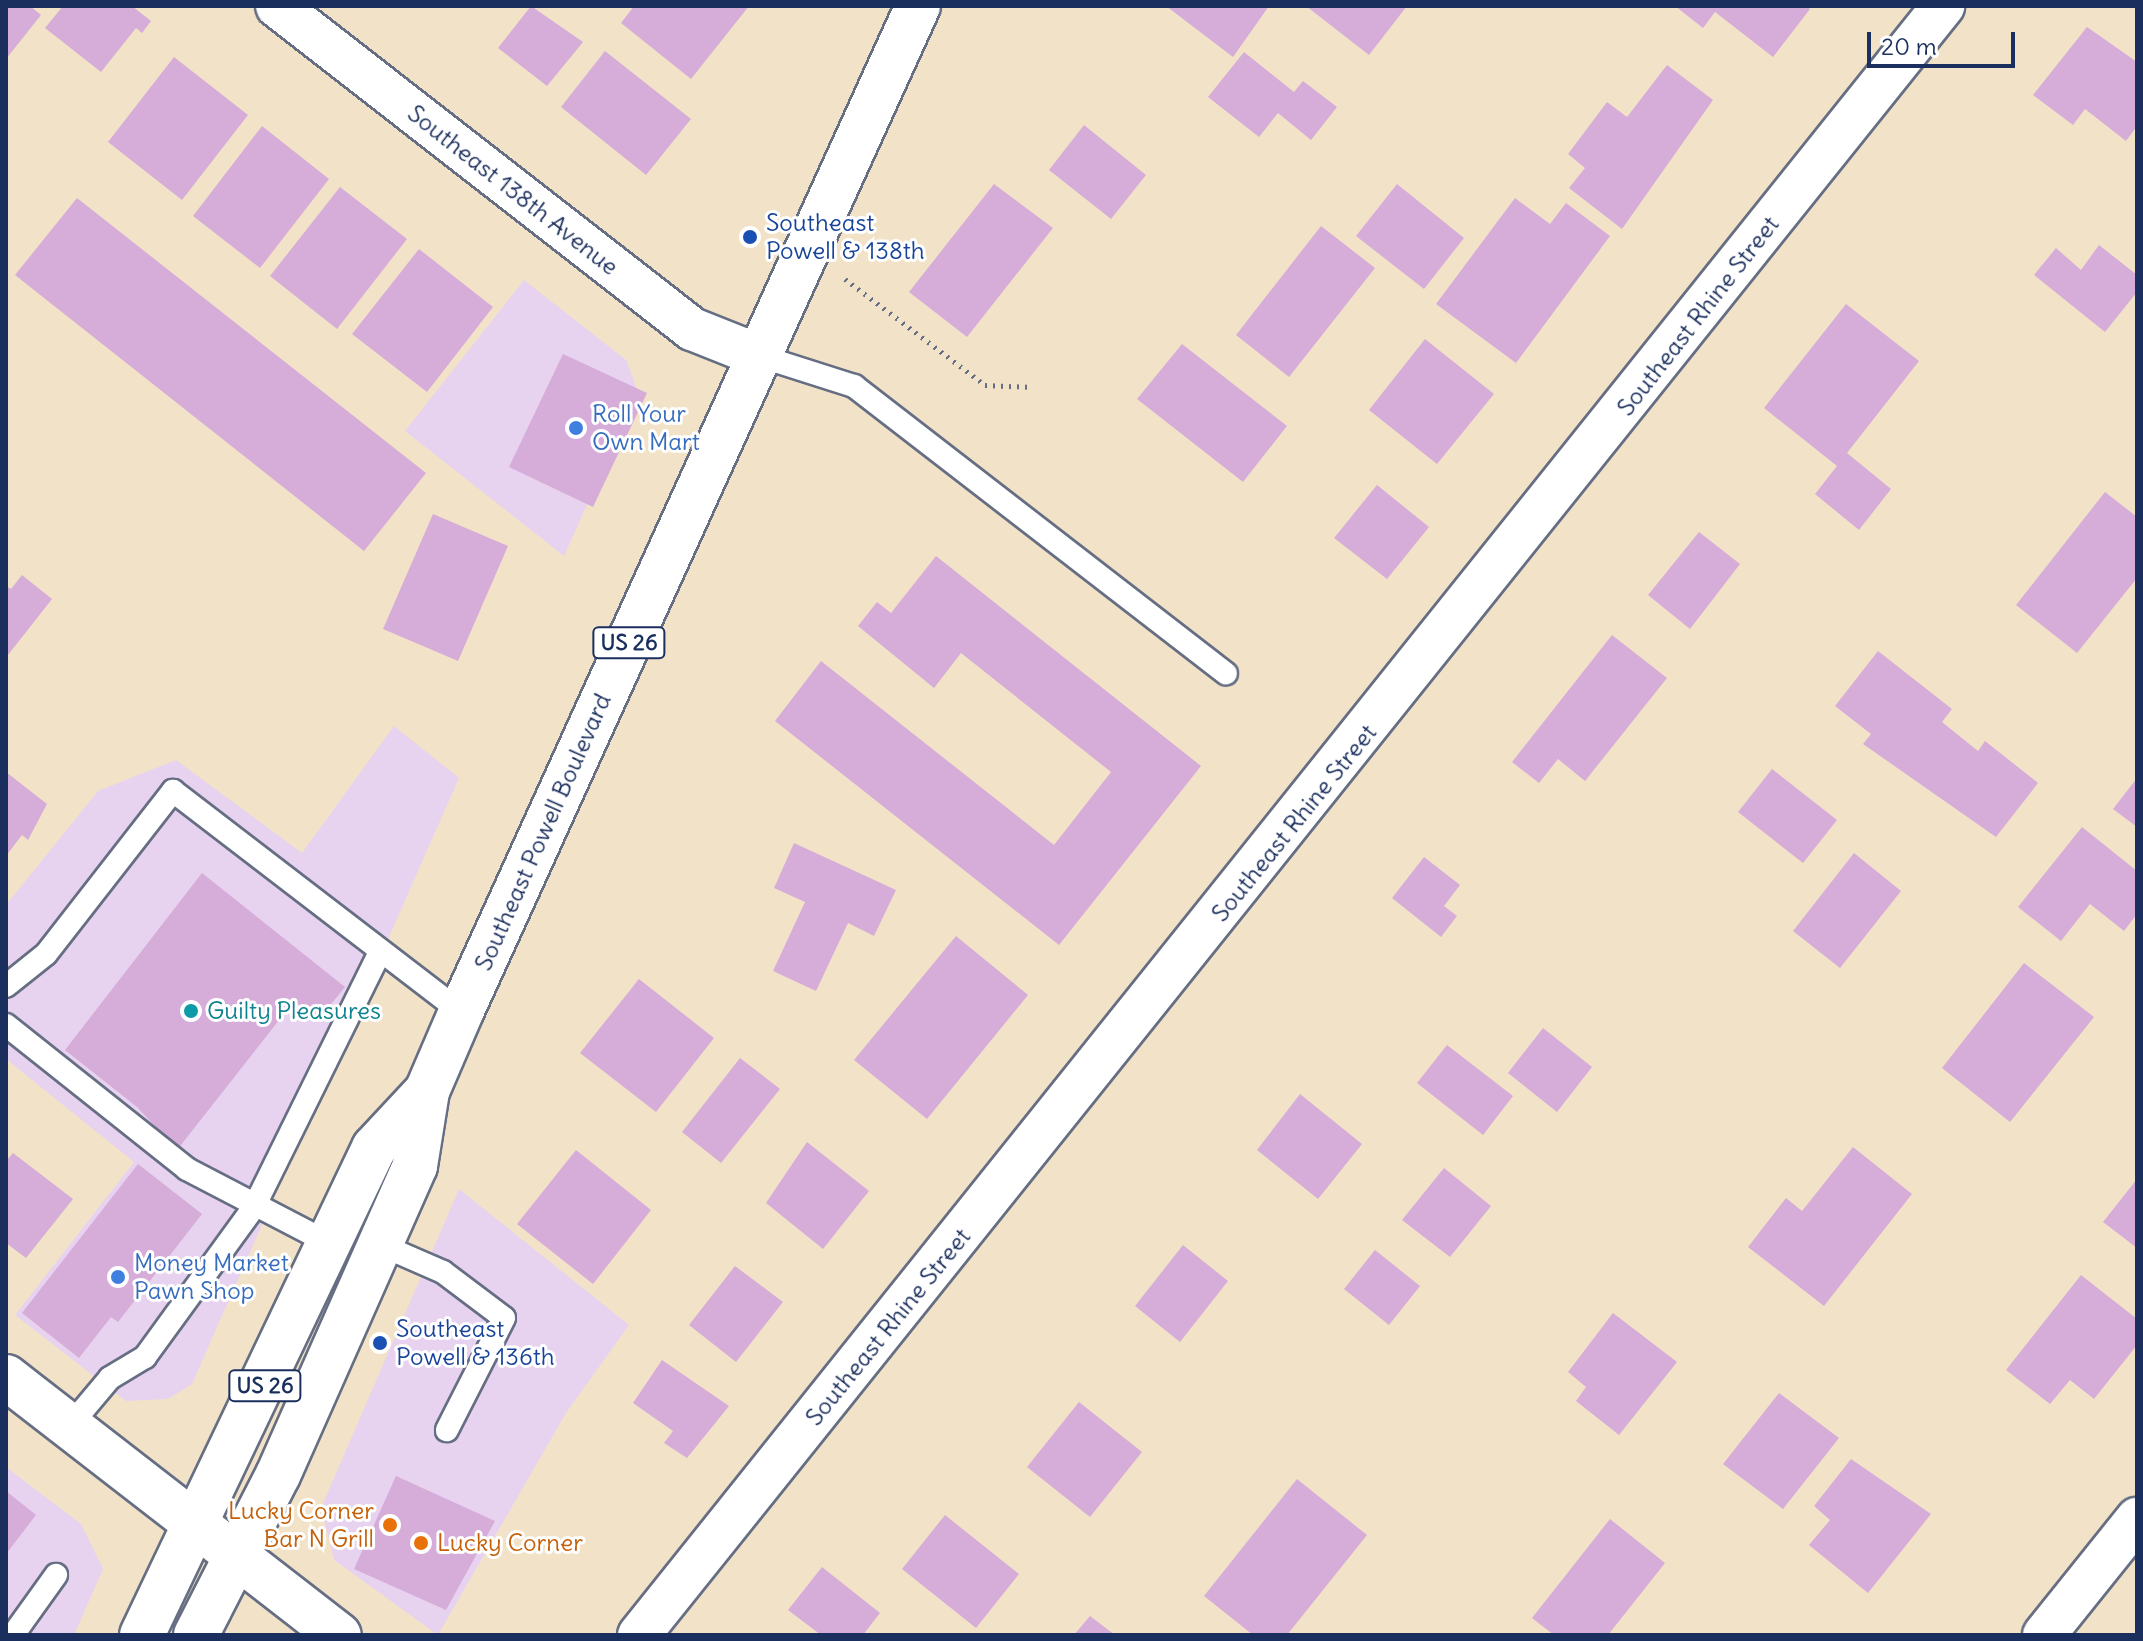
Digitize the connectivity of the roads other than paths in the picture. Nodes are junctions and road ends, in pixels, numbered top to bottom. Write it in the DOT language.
graph roads {
  1 [pos="277,6"];
  2 [pos="918,6"];
  3 [pos="1943,6"];
  4 [pos="760,356"];
  5 [pos="1226,673"];
  6 [pos="379,954"];
  7 [pos="6,986"];
  8 [pos="461,1012"];
  9 [pos="6,1025"];
  10 [pos="427,1091"];
  11 [pos="254,1207"];
  12 [pos="331,1244"];
  13 [pos="381,1245"];
  14 [pos="6,1377"];
  15 [pos="68,1428"];
  16 [pos="447,1430"];
  17 [pos="2137,1519"];
  18 [pos="196,1526"];
  19 [pos="236,1557"];
  20 [pos="56,1575"];
  21 [pos="13,1635"];
  22 [pos="142,1635"];
  23 [pos="196,1635"];
  24 [pos="339,1635"];
  25 [pos="639,1635"];
  26 [pos="2044,1635"];
  1 -- 4 [label="street, Southeast 138th Avenue"];
  2 -- 4 [label="main road, Southeast Powell Boulevard / US 26"];
  3 -- 25 [label="street, Southeast Rhine Street"];
  4 -- 5 [label="lane"];
  4 -- 8 [label="main road, Southeast Powell Boulevard / US 26"];
  6 -- 7 [label="lane"];
  6 -- 8 [label="lane"];
  6 -- 11 [label="lane"];
  8 -- 10 [label="main road, Southeast Powell Boulevard / US 26"];
  9 -- 11 [label="lane"];
  10 -- 12 [label="main road, Southeast Powell Boulevard / US 26"];
  10 -- 13 [label="main road, Southeast Powell Boulevard / US 26"];
  11 -- 12 [label="lane"];
  11 -- 15 [label="lane"];
  12 -- 18 [label="main road, Southeast Powell Boulevard / US 26"];
  13 -- 16 [label="lane"];
  13 -- 19 [label="main road, Southeast Powell Boulevard / US 26"];
  14 -- 15 [label="main road"];
  15 -- 18 [label="main road"];
  17 -- 26 [label="street"];
  18 -- 19 [label="main road"];
  18 -- 22 [label="main road, Southeast Powell Boulevard / US 26"];
  19 -- 23 [label="main road, Southeast Powell Boulevard / US 26"];
  19 -- 24 [label="main road"];
  20 -- 21 [label="lane"];
}
